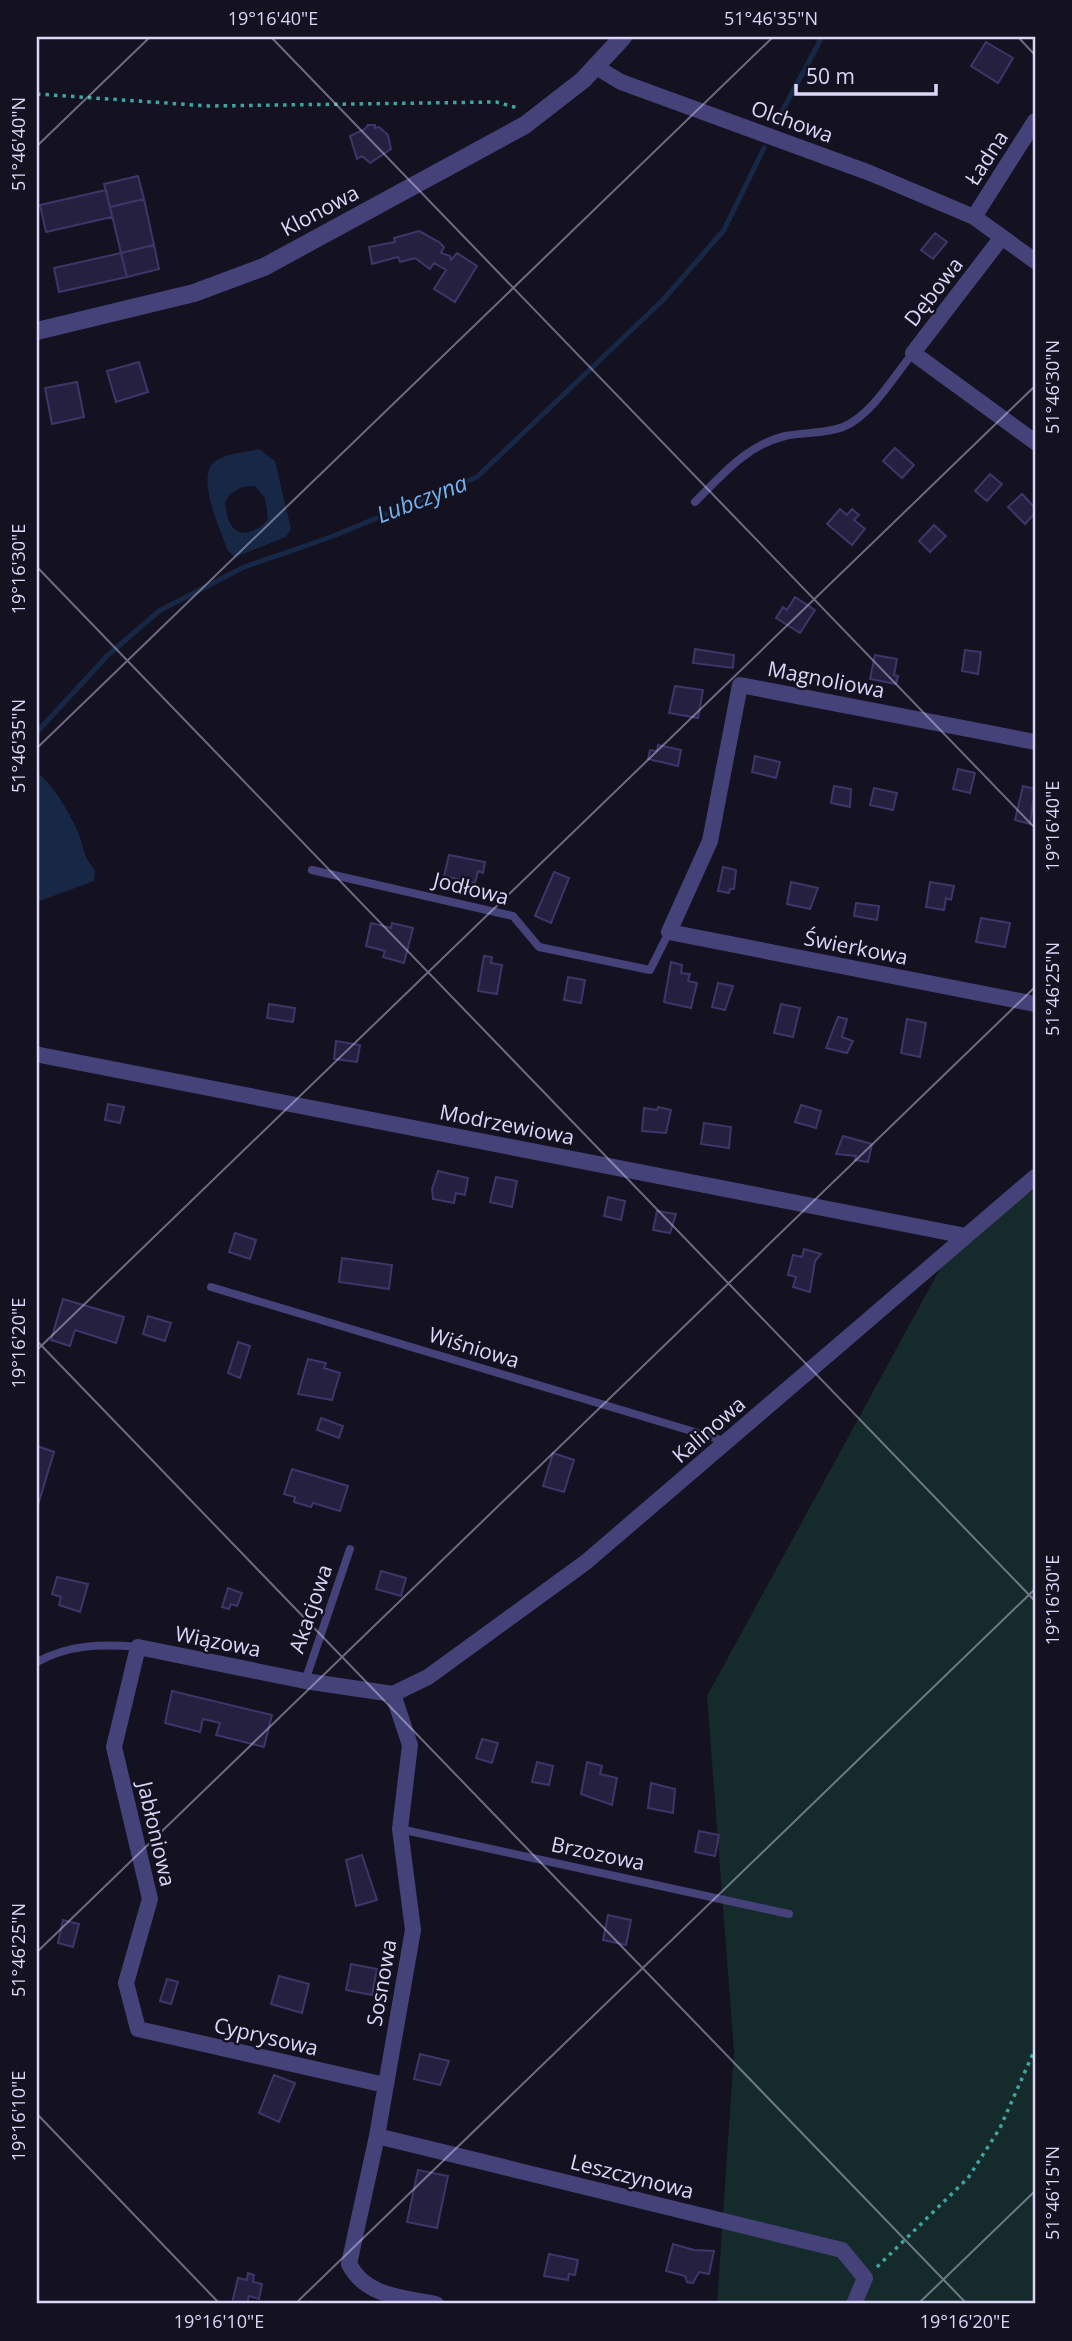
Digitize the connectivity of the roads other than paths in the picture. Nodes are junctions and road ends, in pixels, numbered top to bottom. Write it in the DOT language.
graph roads {
  1 [pos="623,37"];
  2 [pos="596,67"];
  3 [pos="1035,121"];
  4 [pos="974,217"];
  5 [pos="1002,237"];
  6 [pos="1035,261"];
  7 [pos="37,331"];
  8 [pos="913,353"];
  9 [pos="1035,442"];
  10 [pos="695,502"];
  11 [pos="1035,742"];
  12 [pos="312,870"];
  13 [pos="669,932"];
  14 [pos="1035,1004"];
  15 [pos="40,1055"];
  16 [pos="1035,1177"];
  17 [pos="966,1236"];
  18 [pos="211,1287"];
  19 [pos="728,1442"];
  20 [pos="350,1549"];
  21 [pos="138,1647"];
  22 [pos="37,1662"];
  23 [pos="305,1681"];
  24 [pos="393,1694"];
  25 [pos="400,1829"];
  26 [pos="789,1914"];
  27 [pos="138,2029"];
  28 [pos="385,2085"];
  29 [pos="377,2136"];
  30 [pos="436,2304"];
  31 [pos="853,2304"];
  1 -- 2 [label="street, Klonowa"];
  2 -- 4 [label="street, Olchowa"];
  2 -- 7 [label="street, Klonowa"];
  3 -- 4 [label="street, Ładna"];
  4 -- 5 [label="street, Olchowa"];
  5 -- 6 [label="street"];
  5 -- 8 [label="street, Dębowa"];
  8 -- 9 [label="street, Dębowa"];
  8 -- 10 [label="lane"];
  11 -- 13 [label="street, Magnoliowa"];
  12 -- 13 [label="lane, Jodłowa"];
  13 -- 14 [label="street, Świerkowa"];
  15 -- 17 [label="street, Modrzewiowa"];
  16 -- 17 [label="street, Kalinowa"];
  17 -- 19 [label="street, Kalinowa"];
  18 -- 19 [label="lane, Wiśniowa"];
  19 -- 24 [label="street, Kalinowa"];
  20 -- 23 [label="lane, Akacjowa"];
  21 -- 22 [label="lane, Wiązowa"];
  21 -- 23 [label="street, Wiązowa"];
  21 -- 27 [label="street, Jabłoniowa"];
  23 -- 24 [label="street, Wiązowa"];
  24 -- 25 [label="street, Sosnowa"];
  25 -- 26 [label="lane, Brzozowa"];
  25 -- 28 [label="street, Sosnowa"];
  27 -- 28 [label="street, Cyprysowa"];
  28 -- 29 [label="street, Sosnowa"];
  29 -- 30 [label="street, Sosnowa"];
  29 -- 31 [label="street, Leszczynowa"];
}
